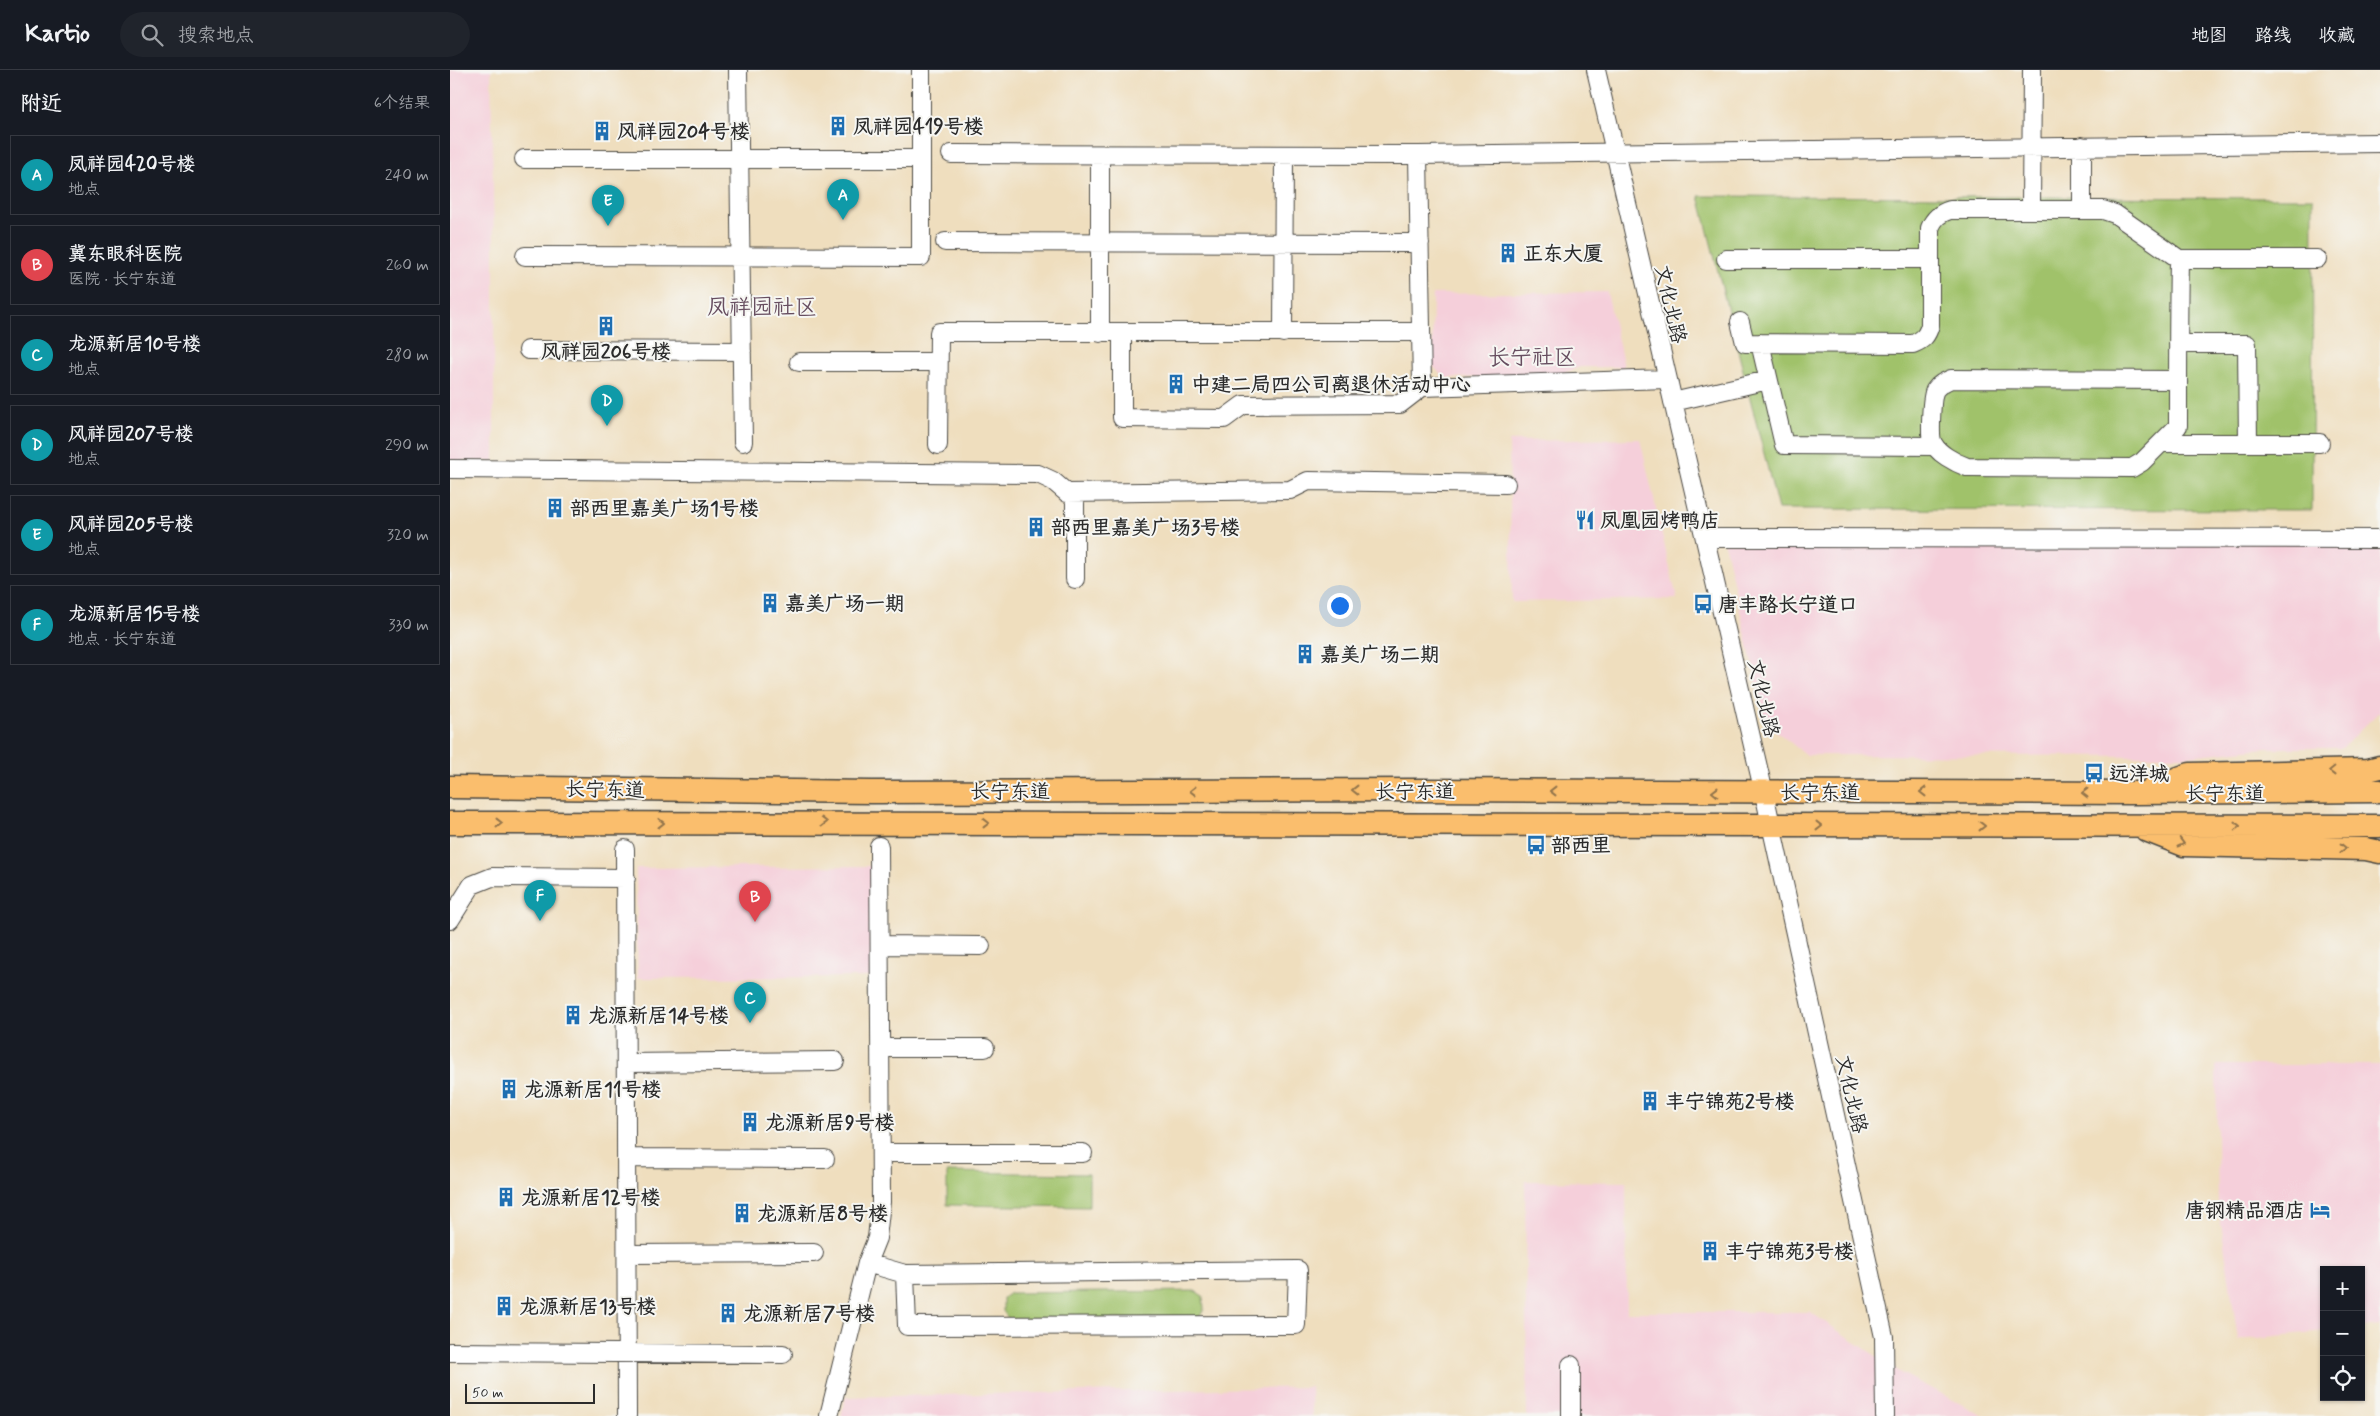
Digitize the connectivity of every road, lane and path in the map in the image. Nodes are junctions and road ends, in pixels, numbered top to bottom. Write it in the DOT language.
graph roads {
  1 [pos="738,70"];
  2 [pos="921,70"];
  3 [pos="1596,70"];
  4 [pos="2032,70"];
  5 [pos="2380,143"];
  6 [pos="2082,146"];
  7 [pos="2032,147"];
  8 [pos="1615,151"];
  9 [pos="951,154"];
  10 [pos="1100,155"];
  11 [pos="1284,155"];
  12 [pos="1418,155"];
  13 [pos="524,159"];
  14 [pos="739,159"];
  15 [pos="921,159"];
  16 [pos="2031,210"];
  17 [pos="2082,210"];
  18 [pos="945,242"];
  19 [pos="1100,242"];
  20 [pos="1284,243"];
  21 [pos="1420,243"];
  22 [pos="525,256"];
  23 [pos="740,256"];
  24 [pos="2317,258"];
  25 [pos="1726,259"];
  26 [pos="1930,259"];
  27 [pos="2178,259"];
  28 [pos="1740,322"];
  29 [pos="1421,332"];
  30 [pos="1100,333"];
  31 [pos="1122,333"];
  32 [pos="1283,333"];
  33 [pos="1760,343"];
  34 [pos="2178,344"];
  35 [pos="528,350"];
  36 [pos="742,351"];
  37 [pos="799,362"];
  38 [pos="938,362"];
  39 [pos="1667,379"];
  40 [pos="1768,380"];
  41 [pos="2178,380"];
  42 [pos="1422,387"];
  43 [pos="1673,402"];
  44 [pos="743,442"];
  45 [pos="2161,443"];
  46 [pos="2248,443"];
  47 [pos="2320,443"];
  48 [pos="938,445"];
  49 [pos="1935,446"];
  50 [pos="450,469"];
  51 [pos="1506,484"];
  52 [pos="1075,492"];
  53 [pos="1705,538"];
  54 [pos="2380,538"];
  55 [pos="1075,579"];
  56 [pos="2380,767"];
  57 [pos="450,787"];
  58 [pos="2380,791"];
  59 [pos="1764,793"];
  60 [pos="2134,793"];
  61 [pos="450,823"];
  62 [pos="1770,825"];
  63 [pos="2136,826"];
  64 [pos="2380,826"];
  65 [pos="879,846"];
  66 [pos="625,849"];
  67 [pos="2380,852"];
  68 [pos="626,878"];
  69 [pos="450,920"];
  70 [pos="880,945"];
  71 [pos="981,946"];
  72 [pos="880,1048"];
  73 [pos="984,1048"];
  74 [pos="836,1061"];
  75 [pos="626,1063"];
  76 [pos="880,1153"];
  77 [pos="1083,1153"];
  78 [pos="627,1158"];
  79 [pos="825,1160"];
  80 [pos="627,1254"];
  81 [pos="814,1254"];
  82 [pos="867,1263"];
  83 [pos="905,1274"];
  84 [pos="450,1352"];
  85 [pos="628,1354"];
  86 [pos="783,1354"];
  87 [pos="1571,1365"];
  88 [pos="627,1416"];
  89 [pos="829,1416"];
  90 [pos="1570,1416"];
  91 [pos="1884,1416"];
  1 -- 14 [label="street"];
  2 -- 15 [label="street"];
  3 -- 8 [label="street, 文化北路"];
  4 -- 7 [label="street"];
  5 -- 6 [label="street"];
  6 -- 7 [label="street"];
  6 -- 17 [label="street"];
  7 -- 8 [label="street"];
  7 -- 16 [label="street"];
  8 -- 12 [label="street"];
  8 -- 39 [label="street, 文化北路"];
  9 -- 10 [label="street"];
  10 -- 11 [label="street"];
  10 -- 19 [label="street"];
  11 -- 12 [label="street"];
  11 -- 20 [label="street"];
  12 -- 21 [label="street"];
  13 -- 14 [label="street"];
  14 -- 15 [label="street"];
  14 -- 23 [label="street"];
  15 -- 23 [label="street"];
  16 -- 17 [label="street"];
  16 -- 26 [label="street"];
  17 -- 27 [label="street"];
  18 -- 19 [label="street"];
  19 -- 20 [label="street"];
  19 -- 30 [label="street"];
  20 -- 21 [label="street"];
  20 -- 32 [label="street"];
  21 -- 29 [label="street"];
  22 -- 23 [label="street"];
  23 -- 36 [label="street"];
  24 -- 27 [label="street"];
  25 -- 26 [label="street"];
  26 -- 33 [label="street"];
  27 -- 34 [label="street"];
  28 -- 33 [label="street"];
  29 -- 32 [label="street"];
  29 -- 42 [label="street"];
  30 -- 31 [label="street"];
  30 -- 38 [label="street"];
  31 -- 32 [label="street"];
  31 -- 42 [label="street"];
  33 -- 40 [label="street"];
  34 -- 41 [label="street"];
  34 -- 46 [label="street"];
  35 -- 36 [label="street"];
  36 -- 44 [label="street"];
  37 -- 38 [label="street"];
  38 -- 48 [label="street"];
  39 -- 42 [label="street"];
  39 -- 43 [label="street, 文化北路"];
  40 -- 43 [label="street"];
  40 -- 49 [label="street"];
  41 -- 45 [label="street"];
  41 -- 49 [label="street"];
  43 -- 53 [label="street, 文化北路"];
  45 -- 46 [label="street"];
  45 -- 49 [label="street"];
  46 -- 47 [label="street"];
  50 -- 52 [label="street"];
  51 -- 52 [label="street"];
  52 -- 55 [label="street"];
  53 -- 54 [label="street"];
  53 -- 59 [label="street, 文化北路"];
  56 -- 60 [label="main road, one-way"];
  59 -- 57 [label="main road, 长宁东道, one-way"];
  58 -- 60 [label="main road, 长宁东道"];
  60 -- 59 [label="main road, 长宁东道, one-way"];
  59 -- 62 [label="street, 文化北路"];
  61 -- 62 [label="main road, 长宁东道, one-way"];
  62 -- 63 [label="main road, 长宁东道, one-way"];
  62 -- 91 [label="street, 文化北路"];
  63 -- 64 [label="main road, 长宁东道, one-way"];
  63 -- 67 [label="main road, one-way"];
  65 -- 70 [label="street"];
  66 -- 68 [label="street"];
  68 -- 69 [label="street"];
  68 -- 75 [label="street"];
  70 -- 71 [label="street"];
  70 -- 72 [label="street"];
  72 -- 73 [label="street"];
  72 -- 76 [label="street"];
  74 -- 75 [label="street"];
  75 -- 78 [label="street"];
  76 -- 77 [label="street"];
  76 -- 82 [label="street"];
  78 -- 79 [label="street"];
  78 -- 80 [label="street"];
  80 -- 81 [label="street"];
  80 -- 85 [label="street"];
  82 -- 83 [label="street"];
  82 -- 89 [label="street"];
  83 -- 83 [label="street"];
  84 -- 85 [label="street"];
  85 -- 86 [label="street"];
  85 -- 88 [label="street"];
  87 -- 90 [label="street"];
}
